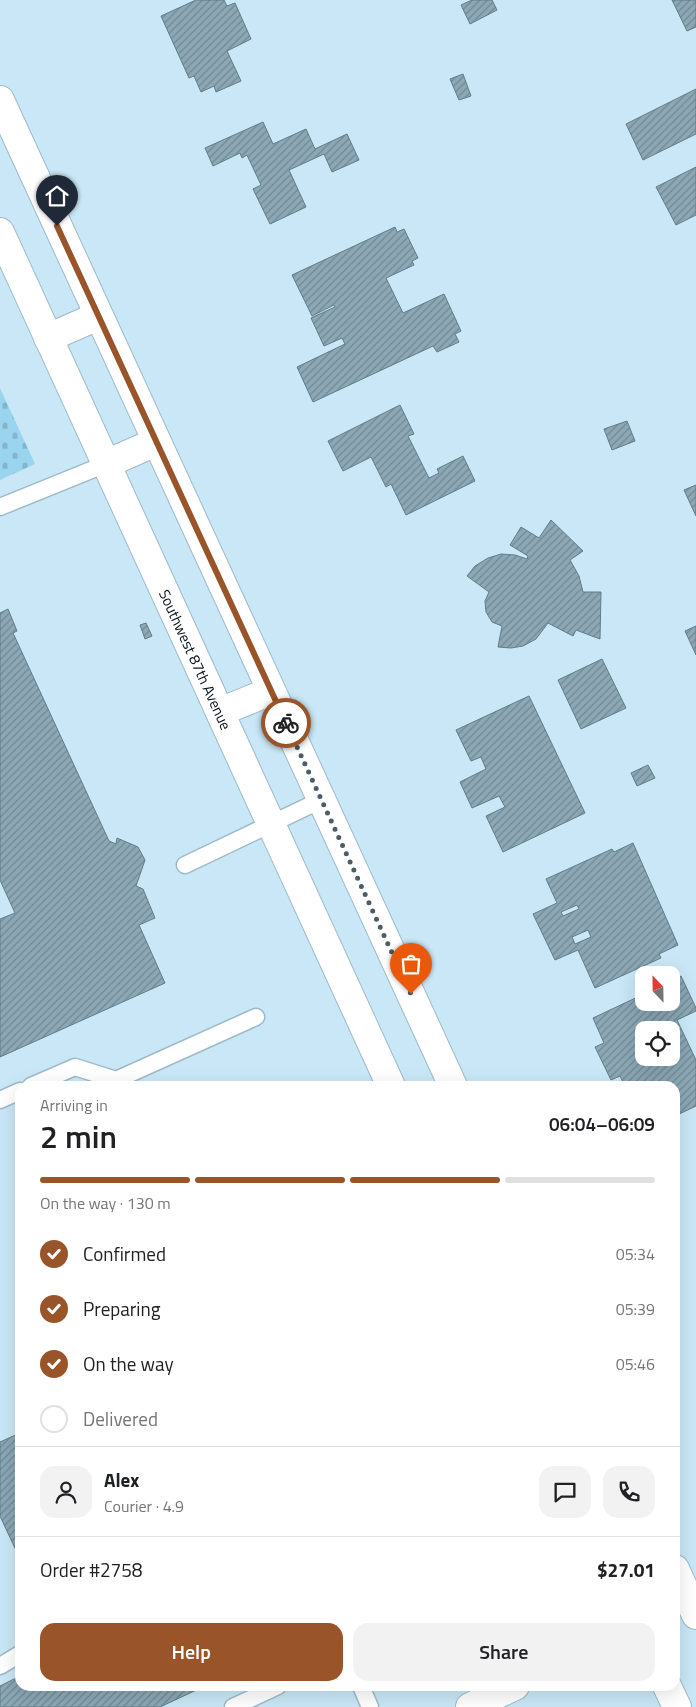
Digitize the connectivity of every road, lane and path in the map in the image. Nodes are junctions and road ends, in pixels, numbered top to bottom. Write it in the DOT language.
graph roads {
  1 [pos="0,100"];
  2 [pos="0,232"];
  3 [pos="98,316"];
  4 [pos="48,338"];
  5 [pos="156,442"];
  6 [pos="106,464"];
  7 [pos="0,507"];
  8 [pos="271,691"];
  9 [pos="220,712"];
  10 [pos="321,800"];
  11 [pos="271,824"];
  12 [pos="185,866"];
  13 [pos="256,1017"];
  14 [pos="43,1081"];
  15 [pos="389,1081"];
  16 [pos="452,1081"];
  17 [pos="15,1093"];
  18 [pos="0,1100"];
  19 [pos="680,1585"];
  20 [pos="688,1611"];
  21 [pos="15,1657"];
  22 [pos="0,1666"];
  23 [pos="267,1691"];
  24 [pos="363,1691"];
  25 [pos="504,1691"];
  26 [pos="669,1691"];
  27 [pos="233,1707"];
  28 [pos="370,1707"];
  29 [pos="470,1707"];
  30 [pos="677,1707"];
  1 -- 3 [label="main road"];
  2 -- 4 [label="main road, Southwest 87th Avenue"];
  3 -- 4 [label="main road"];
  3 -- 5 [label="main road"];
  4 -- 6 [label="main road, Southwest 87th Avenue"];
  5 -- 6 [label="main road"];
  5 -- 8 [label="main road"];
  6 -- 7 [label="lane"];
  6 -- 9 [label="main road, Southwest 87th Avenue"];
  8 -- 9 [label="main road"];
  8 -- 10 [label="main road"];
  9 -- 11 [label="main road, Southwest 87th Avenue"];
  10 -- 11 [label="lane"];
  10 -- 16 [label="main road"];
  11 -- 12 [label="lane"];
  11 -- 15 [label="main road, Southwest 87th Avenue"];
  13 -- 14 [label="lane"];
  17 -- 18 [label="lane"];
  19 -- 20 [label="main road"];
  21 -- 22 [label="lane"];
  23 -- 27 [label="lane"];
  24 -- 28 [label="lane"];
  25 -- 29 [label="main road"];
  26 -- 30 [label="main road"];
}
